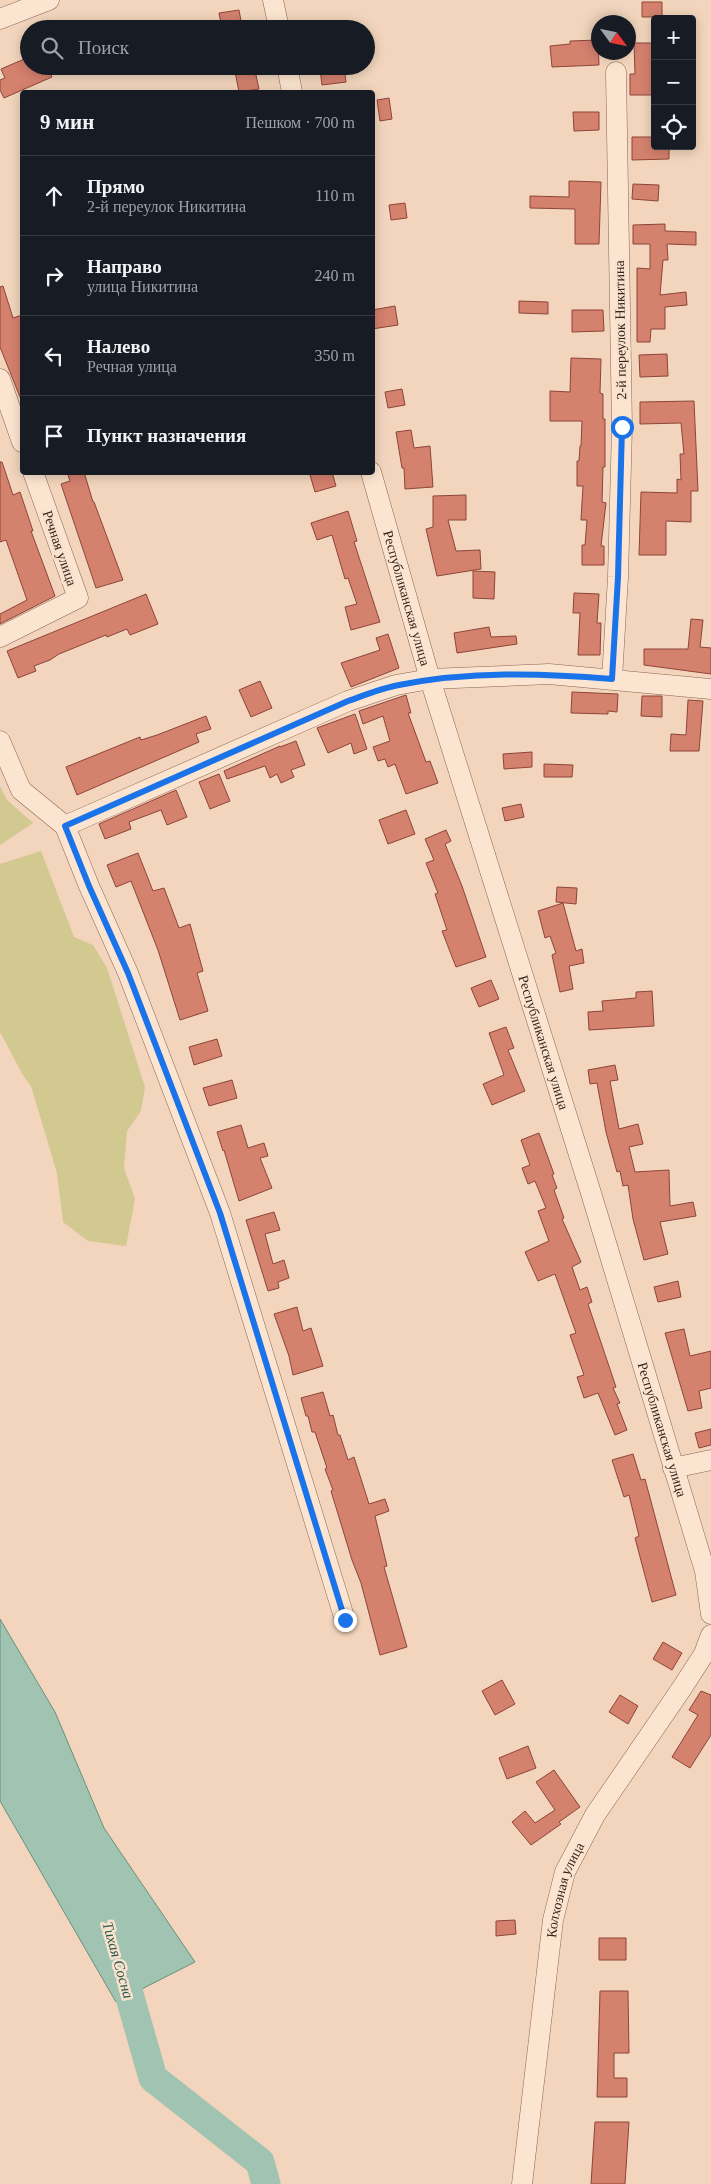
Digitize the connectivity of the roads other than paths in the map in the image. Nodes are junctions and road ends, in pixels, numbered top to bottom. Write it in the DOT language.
graph roads {
  1 [pos="49,0"];
  2 [pos="273,0"];
  3 [pos="0,19"];
  4 [pos="277,20"];
  5 [pos="616,72"];
  6 [pos="289,75"];
  7 [pos="292,90"];
  8 [pos="0,379"];
  9 [pos="20,436"];
  10 [pos="34,475"];
  11 [pos="371,475"];
  12 [pos="0,637"];
  13 [pos="430,679"];
  14 [pos="612,679"];
  15 [pos="711,689"];
  16 [pos="0,741"];
  17 [pos="65,826"];
  18 [pos="711,1460"];
  19 [pos="672,1468"];
  20 [pos="711,1614"];
  21 [pos="345,1620"];
  22 [pos="711,1635"];
  23 [pos="522,2184"];
  1 -- 3 [label="street"];
  2 -- 4 [label="street"];
  5 -- 14 [label="street, 2-й переулок Никитина"];
  6 -- 7 [label="street"];
  8 -- 9 [label="street"];
  10 -- 12 [label="street, Речная улица"];
  11 -- 13 [label="street, Республиканская улица"];
  13 -- 14 [label="street"];
  13 -- 17 [label="street"];
  13 -- 19 [label="street, Республиканская улица"];
  14 -- 15 [label="street"];
  16 -- 17 [label="street"];
  17 -- 21 [label="street"];
  18 -- 19 [label="street"];
  19 -- 20 [label="street, Республиканская улица"];
  22 -- 23 [label="street, Колхозная улица"];
}
